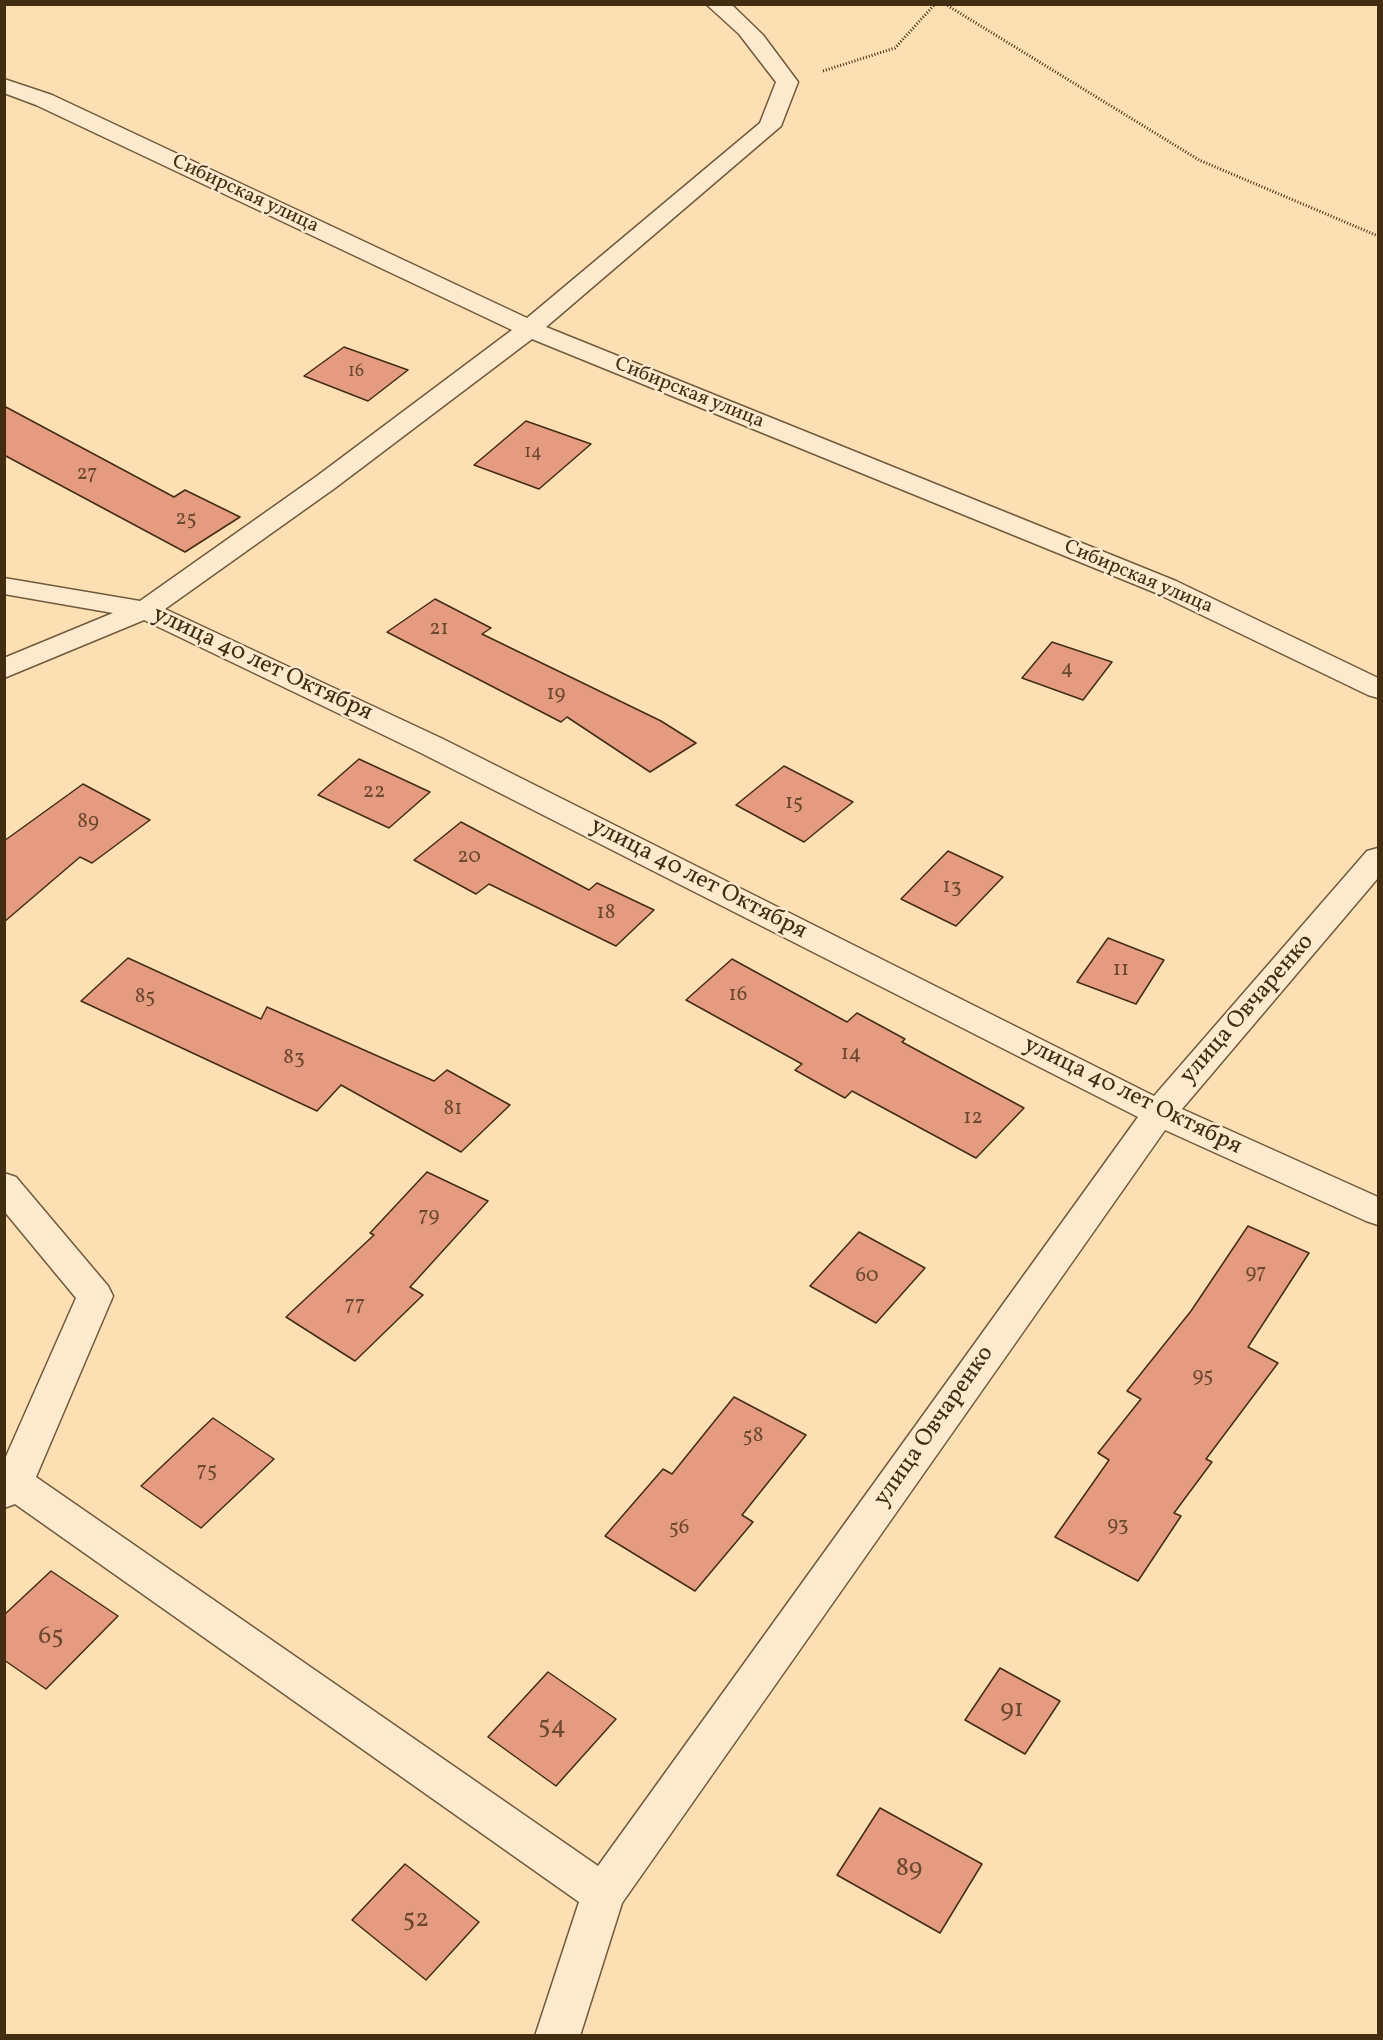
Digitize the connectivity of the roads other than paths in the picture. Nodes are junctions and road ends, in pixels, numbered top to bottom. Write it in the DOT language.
graph roads {
  1 [pos="716,4"];
  2 [pos="4,85"];
  3 [pos="530,329"];
  4 [pos="4,586"];
  5 [pos="145,610"];
  6 [pos="8,666"];
  7 [pos="1378,689"];
  8 [pos="1378,858"];
  9 [pos="1159,1113"];
  10 [pos="4,1186"];
  11 [pos="1378,1212"];
  12 [pos="10,1488"];
  13 [pos="603,1894"];
  14 [pos="557,2036"];
  1 -- 3 [label="street"];
  2 -- 3 [label="street, Сибирская улица"];
  3 -- 5 [label="street"];
  3 -- 7 [label="street, Сибирская улица"];
  4 -- 5 [label="street, улица 40 лет Октября"];
  5 -- 6 [label="street"];
  5 -- 9 [label="street, улица 40 лет Октября"];
  8 -- 9 [label="street, улица Овчаренко"];
  9 -- 11 [label="street, улица 40 лет Октября"];
  9 -- 13 [label="street, улица Овчаренко"];
  10 -- 12 [label="street"];
  12 -- 13 [label="street"];
  13 -- 14 [label="street, улица Овчаренко"];
}
